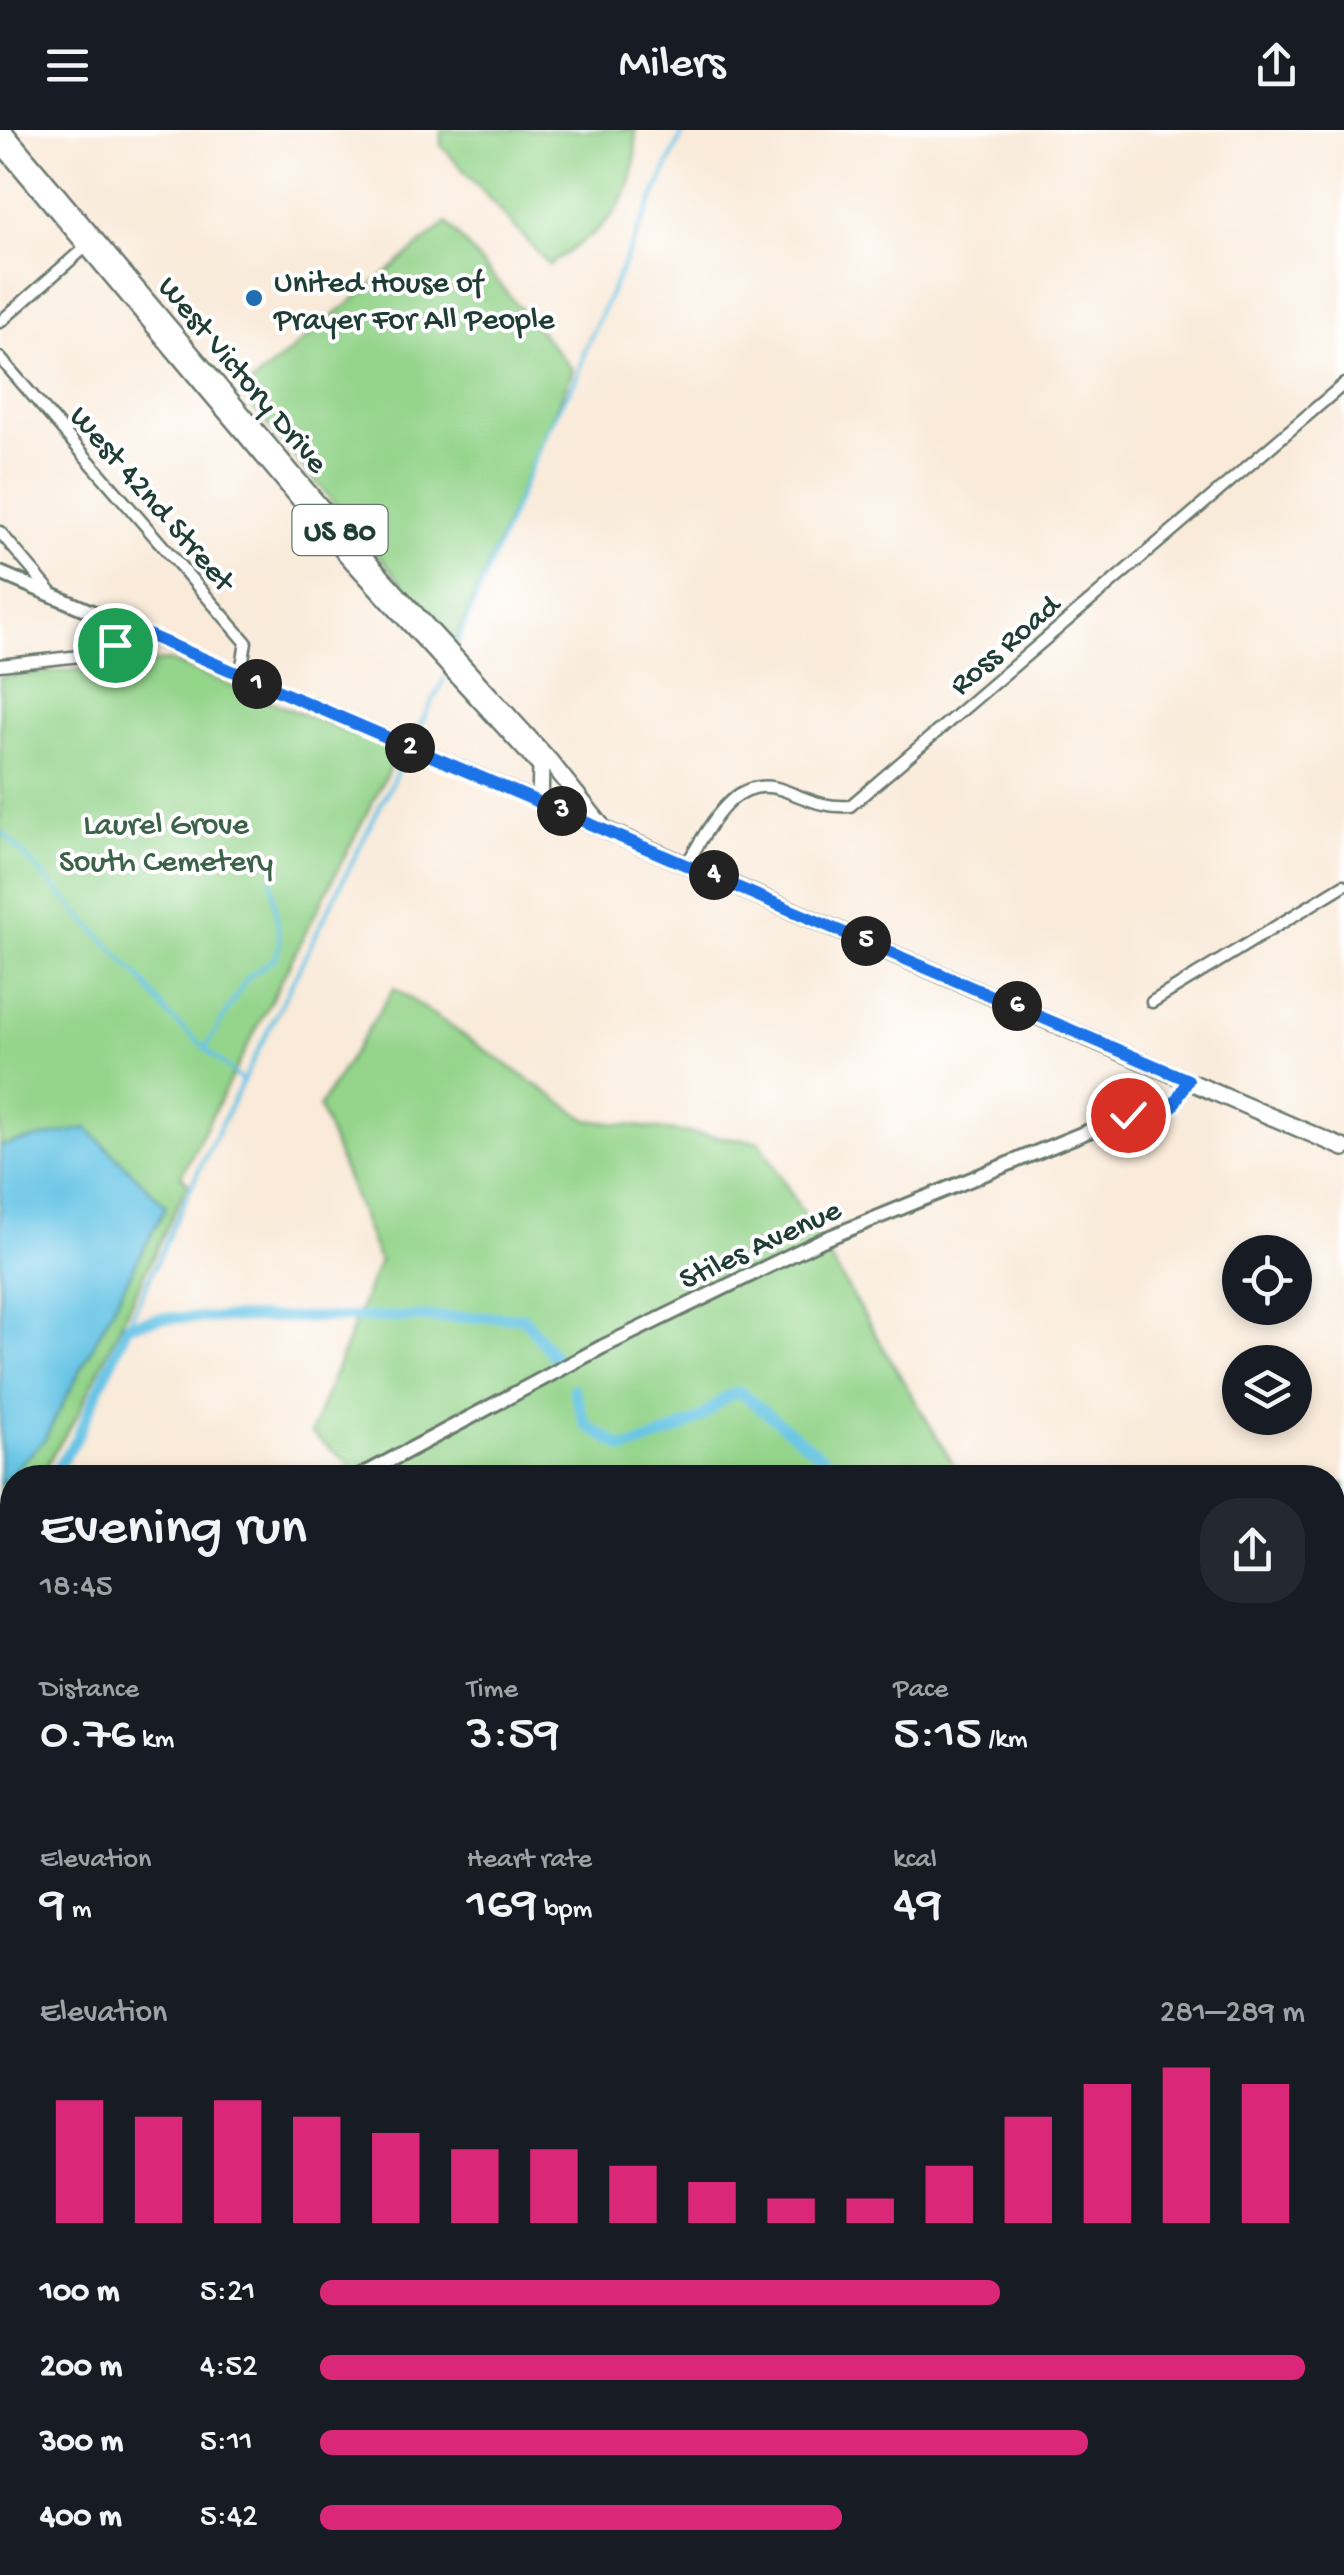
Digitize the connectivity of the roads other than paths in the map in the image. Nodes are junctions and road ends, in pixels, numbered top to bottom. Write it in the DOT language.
graph roads {
  1 [pos="4,130"];
  2 [pos="0,143"];
  3 [pos="92,241"];
  4 [pos="0,322"];
  5 [pos="0,358"];
  6 [pos="1344,384"];
  7 [pos="0,532"];
  8 [pos="0,572"];
  9 [pos="53,595"];
  10 [pos="127,626"];
  11 [pos="0,664"];
  12 [pos="240,677"];
  13 [pos="540,802"];
  14 [pos="606,830"];
  15 [pos="687,863"];
  16 [pos="1344,885"];
  17 [pos="1152,1002"];
  18 [pos="1188,1080"];
  19 [pos="1344,1148"];
  20 [pos="381,1465"];
  1 -- 3 [label="main road, West Victory Drive / US 80"];
  2 -- 3 [label="main road, West Victory Drive / US 80"];
  3 -- 4 [label="street"];
  3 -- 13 [label="main road, West Victory Drive / US 80"];
  3 -- 14 [label="main road, West Victory Drive / US 80"];
  5 -- 12 [label="street, West 42nd Street"];
  6 -- 15 [label="street, Ross Road"];
  7 -- 9 [label="street"];
  8 -- 9 [label="street"];
  9 -- 10 [label="street"];
  10 -- 11 [label="street"];
  10 -- 12 [label="street"];
  12 -- 13 [label="street"];
  13 -- 14 [label="main road, US 80"];
  14 -- 15 [label="main road, US 80"];
  15 -- 18 [label="main road, US 80"];
  16 -- 17 [label="street"];
  18 -- 19 [label="main road, US 80"];
  18 -- 20 [label="street, Stiles Avenue"];
}
